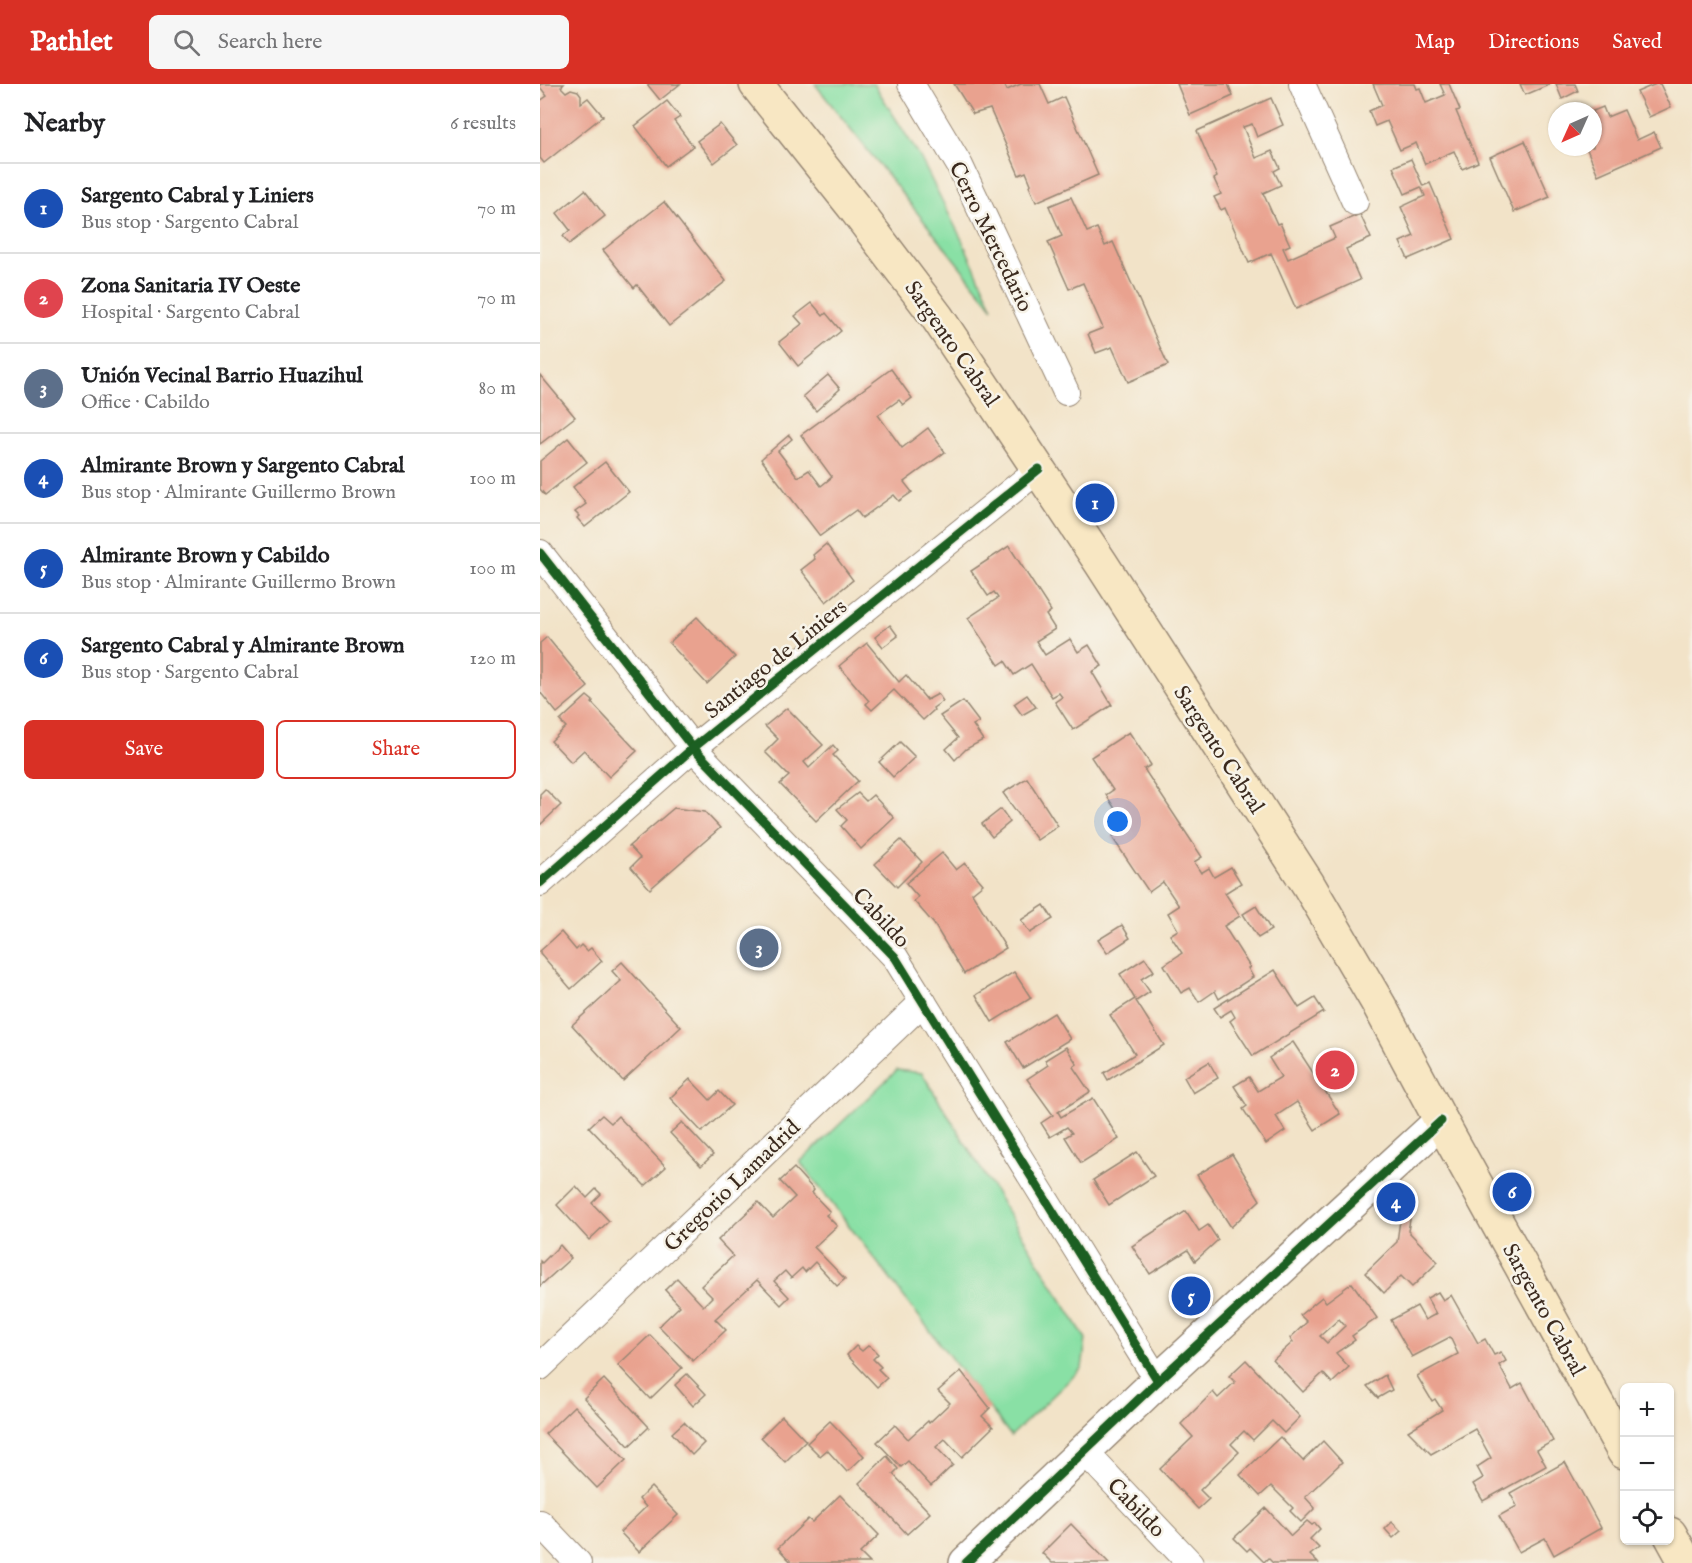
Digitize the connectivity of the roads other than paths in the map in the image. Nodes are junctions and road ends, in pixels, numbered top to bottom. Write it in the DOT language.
graph roads {
  1 [pos="756,84"];
  2 [pos="911,84"];
  3 [pos="1302,84"];
  4 [pos="1354,202"];
  5 [pos="1066,392"];
  6 [pos="1039,470"];
  7 [pos="540,553"];
  8 [pos="693,748"];
  9 [pos="540,883"];
  10 [pos="922,1002"];
  11 [pos="1441,1121"];
  12 [pos="540,1367"];
  13 [pos="1158,1381"];
  14 [pos="1620,1445"];
  15 [pos="1084,1451"];
  16 [pos="540,1523"];
  17 [pos="1674,1541"];
  18 [pos="578,1563"];
  19 [pos="966,1563"];
  20 [pos="1190,1563"];
  21 [pos="1686,1563"];
  1 -- 6 [label="main road, Sargento Cabral"];
  2 -- 5 [label="street, Cerro Mercedario"];
  3 -- 4 [label="street"];
  6 -- 8 [label="street, Santiago de Liniers"];
  6 -- 11 [label="main road, Sargento Cabral"];
  7 -- 8 [label="street, Cabildo"];
  8 -- 9 [label="street, Santiago de Liniers"];
  8 -- 10 [label="street, Cabildo"];
  10 -- 12 [label="street, Gregorio Lamadrid"];
  10 -- 13 [label="street, Cabildo"];
  11 -- 13 [label="street"];
  11 -- 14 [label="main road, Sargento Cabral"];
  13 -- 15 [label="street"];
  15 -- 19 [label="street"];
  15 -- 20 [label="street, Cabildo"];
  16 -- 18 [label="street"];
  17 -- 21 [label="main road"];
}
